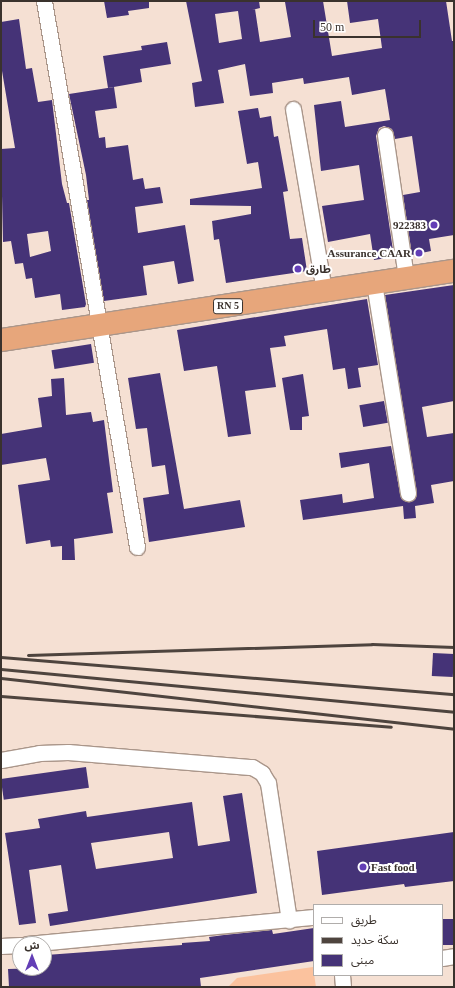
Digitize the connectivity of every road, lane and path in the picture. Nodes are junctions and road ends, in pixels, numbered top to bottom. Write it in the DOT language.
graph roads {
  1 [pos="44,1"];
  2 [pos="293,109"];
  3 [pos="385,135"];
  4 [pos="454,271"];
  5 [pos="406,278"];
  6 [pos="374,283"];
  7 [pos="324,291"];
  8 [pos="101,325"];
  9 [pos="1,340"];
  10 [pos="408,493"];
  11 [pos="137,548"];
  12 [pos="1,760"];
  13 [pos="313,917"];
  14 [pos="289,920"];
  15 [pos="52,942"];
  16 [pos="12,945"];
  17 [pos="1,946"];
  18 [pos="454,956"];
  19 [pos="443,958"];
  20 [pos="342,976"];
  21 [pos="343,987"];
  1 -- 8 [label="street"];
  2 -- 7 [label="street"];
  3 -- 5 [label="street"];
  4 -- 5 [label="highway, RN 5"];
  5 -- 6 [label="highway, RN 5"];
  6 -- 7 [label="highway, RN 5"];
  6 -- 10 [label="street"];
  7 -- 8 [label="highway, RN 5"];
  8 -- 9 [label="highway, RN 5"];
  8 -- 11 [label="street"];
  12 -- 14 [label="street"];
  13 -- 14 [label="street"];
  14 -- 15 [label="street"];
  16 -- 17 [label="street"];
  18 -- 19 [label="street"];
  20 -- 21 [label="street"];
}
